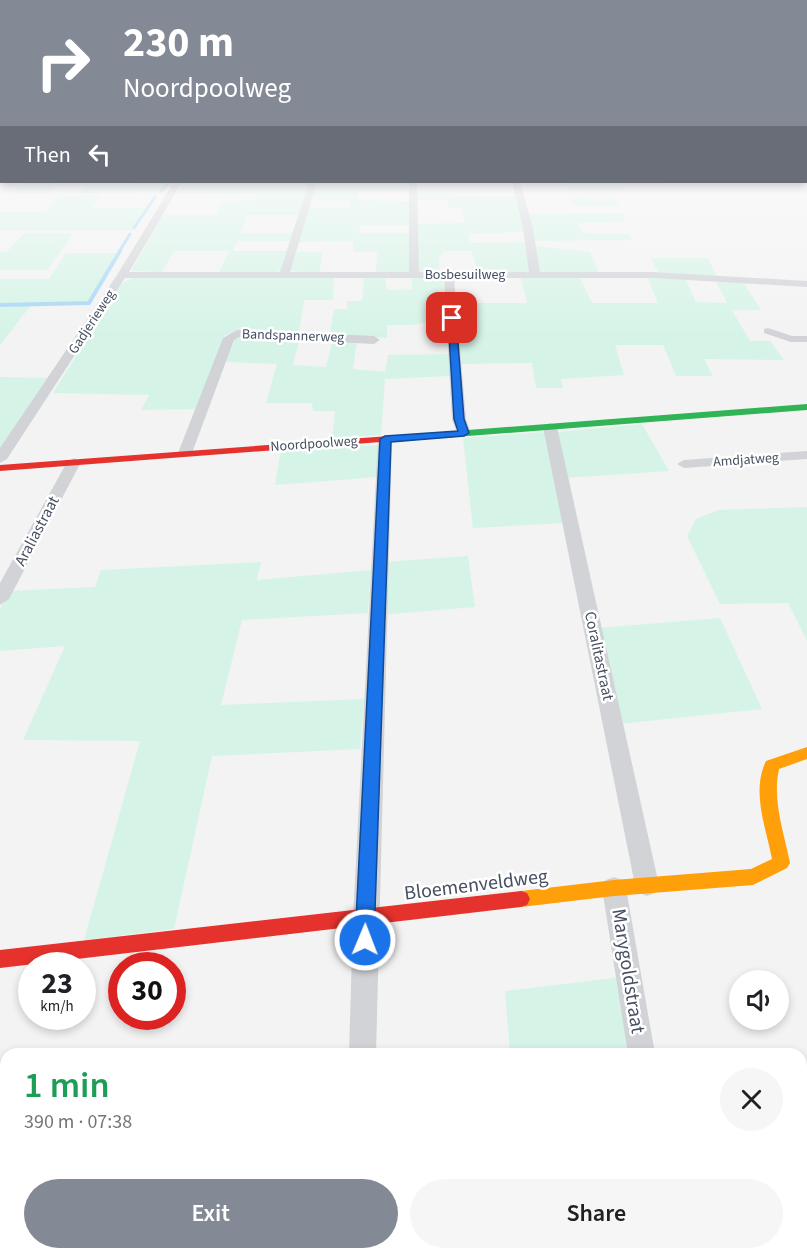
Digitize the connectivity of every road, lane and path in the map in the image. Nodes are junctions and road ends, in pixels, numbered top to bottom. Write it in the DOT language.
graph roads {
  1 [pos="158,216"];
  2 [pos="302,216"];
  3 [pos="413,216"];
  4 [pos="525,216"];
  5 [pos="122,275"];
  6 [pos="284,275"];
  7 [pos="414,275"];
  8 [pos="449,275"];
  9 [pos="535,275"];
  10 [pos="807,284"];
  11 [pos="768,331"];
  12 [pos="807,339"];
  13 [pos="374,340"];
  14 [pos="807,407"];
  15 [pos="550,427"];
  16 [pos="464,433"];
  17 [pos="385,439"];
  18 [pos="185,453"];
  19 [pos="807,455"];
  20 [pos="0,459"];
  21 [pos="74,462"];
  22 [pos="684,464"];
  23 [pos="0,468"];
  24 [pos="0,599"];
  25 [pos="807,753"];
  26 [pos="647,885"];
  27 [pos="614,888"];
  28 [pos="365,918"];
  29 [pos="0,959"];
  30 [pos="362,1048"];
  31 [pos="641,1048"];
  1 -- 5 [label="street, Gadjerieweg"];
  2 -- 6 [label="street"];
  3 -- 7 [label="street"];
  4 -- 9 [label="street"];
  5 -- 6 [label="street, Bosbesuilweg"];
  5 -- 20 [label="street, Gadjerieweg"];
  6 -- 7 [label="street, Bosbesuilweg"];
  7 -- 8 [label="street, Bosbesuilweg"];
  8 -- 9 [label="street, Bosbesuilweg"];
  8 -- 16 [label="street"];
  9 -- 10 [label="street, Bosbesuilweg"];
  11 -- 12 [label="street"];
  13 -- 18 [label="street, Bandspannerweg"];
  14 -- 15 [label="street, Noordpoolweg"];
  15 -- 16 [label="street, Noordpoolweg"];
  15 -- 26 [label="street, Coralitastraat"];
  16 -- 17 [label="street, Noordpoolweg"];
  17 -- 18 [label="street, Noordpoolweg"];
  17 -- 28 [label="street"];
  18 -- 21 [label="street, Noordpoolweg"];
  19 -- 22 [label="street, Amdjatweg"];
  21 -- 23 [label="street, Noordpoolweg"];
  21 -- 24 [label="street, Araliastraat"];
  25 -- 26 [label="street, Bloemenveldweg"];
  26 -- 27 [label="street, Bloemenveldweg"];
  27 -- 28 [label="street, Bloemenveldweg"];
  27 -- 31 [label="street, Marygoldstraat"];
  28 -- 29 [label="street, Bloemenveldweg"];
  28 -- 30 [label="street"];
}
